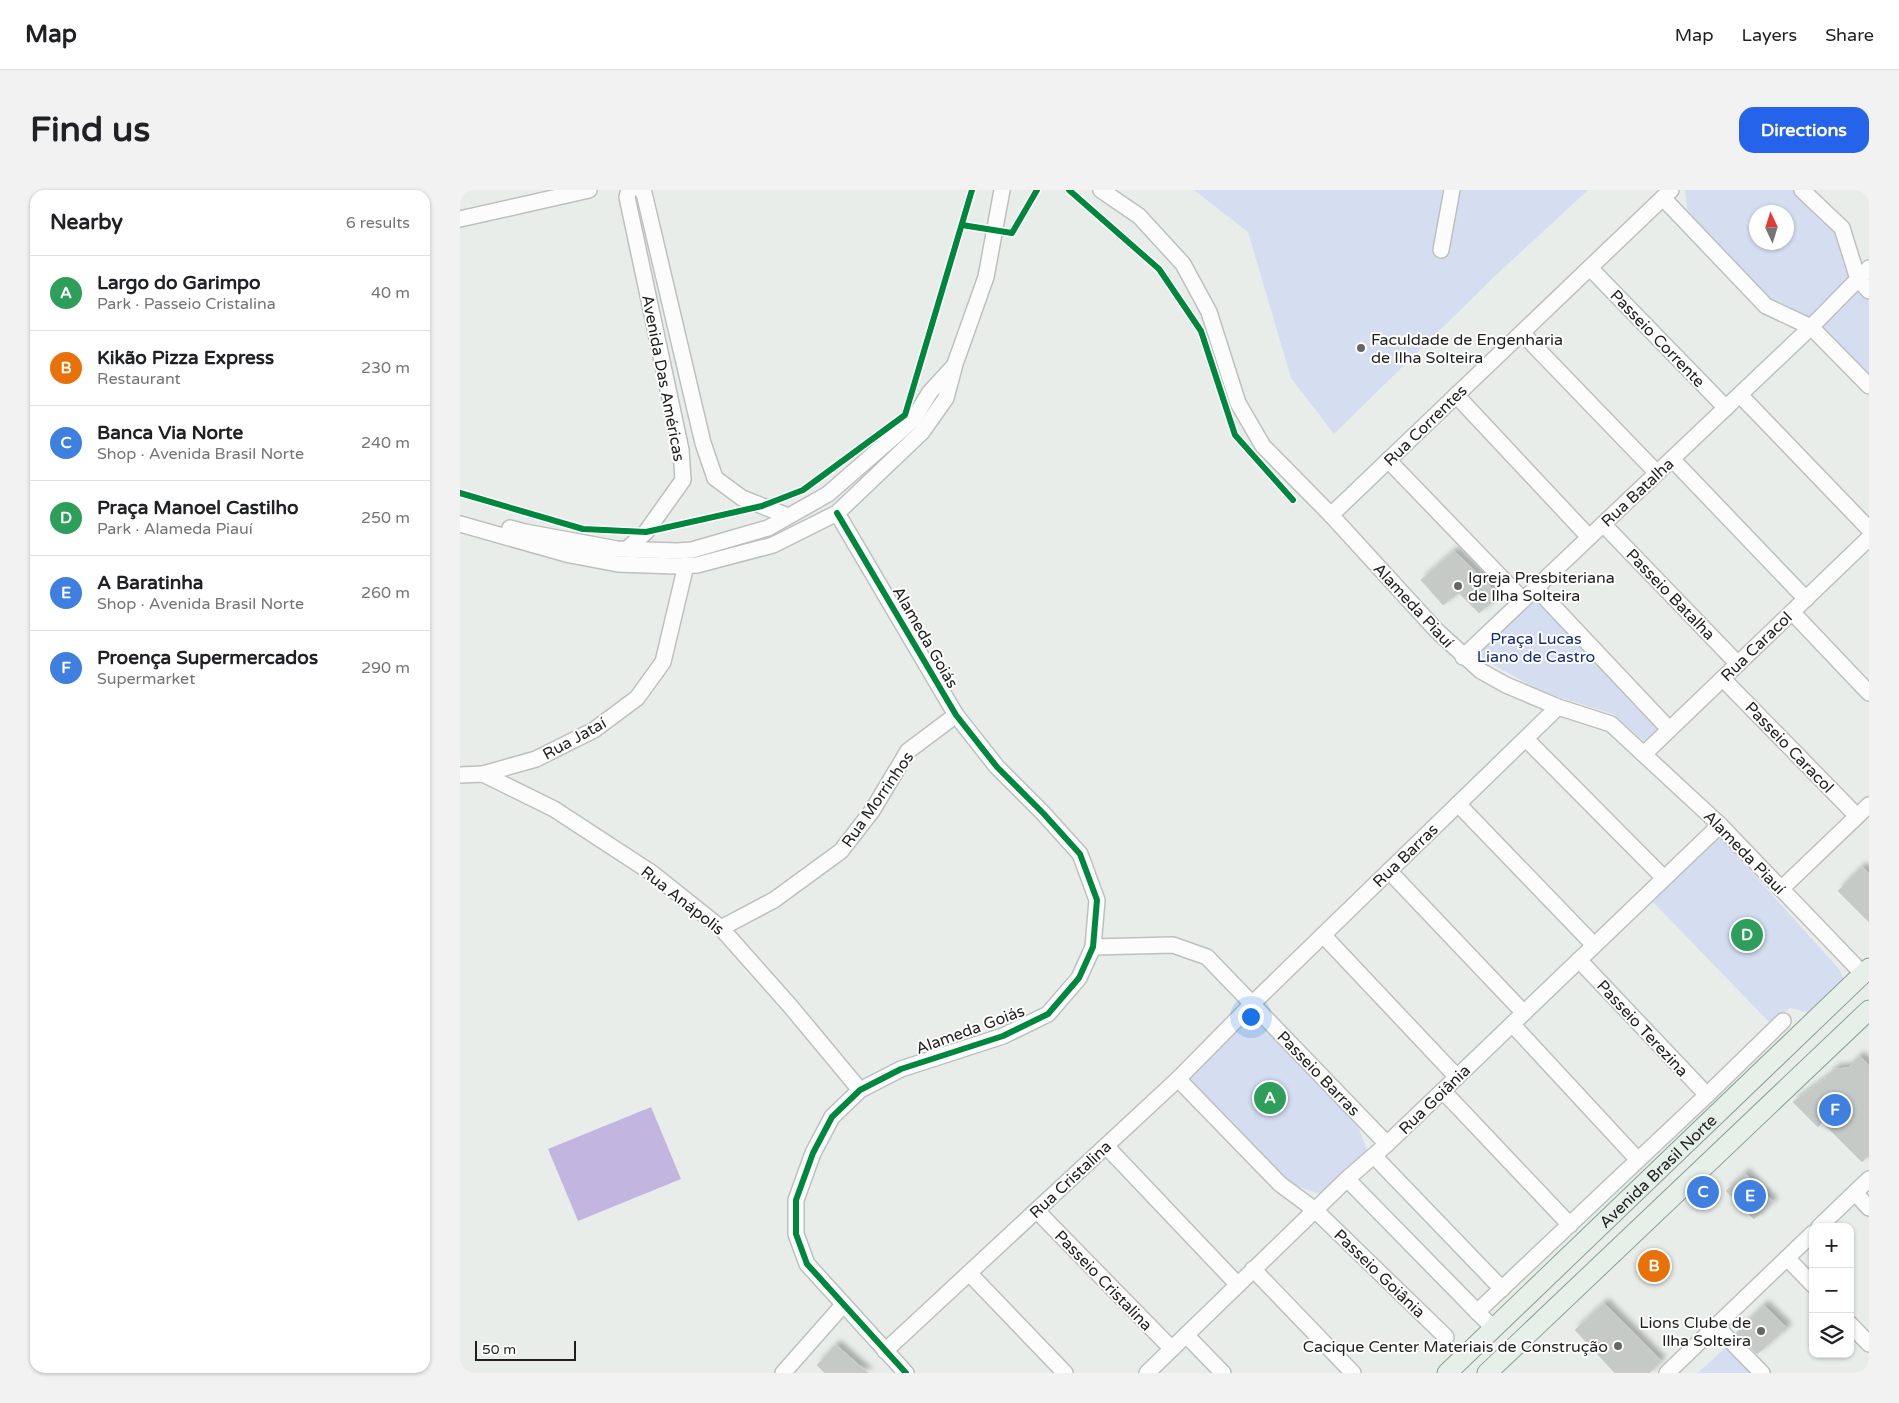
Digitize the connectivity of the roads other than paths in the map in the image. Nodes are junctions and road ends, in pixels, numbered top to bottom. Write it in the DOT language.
graph roads {
  1 [pos="589,190"];
  2 [pos="629,190"];
  3 [pos="641,190"];
  4 [pos="1002,190"];
  5 [pos="1101,190"];
  6 [pos="1452,190"];
  7 [pos="1802,190"];
  8 [pos="1667,194"];
  9 [pos="460,219"];
  10 [pos="1441,250"];
  11 [pos="1590,268"];
  12 [pos="1869,268"];
  13 [pos="1858,279"];
  14 [pos="1869,291"];
  15 [pos="1811,327"];
  16 [pos="1522,333"];
  17 [pos="956,364"];
  18 [pos="1869,386"];
  19 [pos="1456,395"];
  20 [pos="1740,395"];
  21 [pos="1726,408"];
  22 [pos="706,453"];
  23 [pos="682,457"];
  24 [pos="1672,459"];
  25 [pos="1388,460"];
  26 [pos="1657,473"];
  27 [pos="837,513"];
  28 [pos="460,514"];
  29 [pos="1331,515"];
  30 [pos="788,516"];
  31 [pos="460,524"];
  32 [pos="1603,524"];
  33 [pos="1869,529"];
  34 [pos="1589,537"];
  35 [pos="1866,548"];
  36 [pos="627,550"];
  37 [pos="686,565"];
  38 [pos="1536,588"];
  39 [pos="1806,599"];
  40 [pos="1523,600"];
  41 [pos="1792,612"];
  42 [pos="1463,657"];
  43 [pos="1738,664"];
  44 [pos="1723,678"];
  45 [pos="1869,693"];
  46 [pos="1558,707"];
  47 [pos="956,715"];
  48 [pos="1670,729"];
  49 [pos="1526,739"];
  50 [pos="1644,754"];
  51 [pos="460,774"];
  52 [pos="483,774"];
  53 [pos="1458,804"];
  54 [pos="1869,805"];
  55 [pos="1857,816"];
  56 [pos="1720,825"];
  57 [pos="1389,871"];
  58 [pos="1664,878"];
  59 [pos="1781,889"];
  60 [pos="721,928"];
  61 [pos="1323,935"];
  62 [pos="1594,945"];
  63 [pos="1093,947"];
  64 [pos="1579,960"];
  65 [pos="1866,971"];
  66 [pos="1252,1004"];
  67 [pos="1869,1010"];
  68 [pos="1524,1013"];
  69 [pos="1783,1021"];
  70 [pos="1512,1024"];
  71 [pos="1457,1077"];
  72 [pos="1178,1079"];
  73 [pos="860,1090"];
  74 [pos="1443,1091"];
  75 [pos="1707,1095"];
  76 [pos="1387,1144"];
  77 [pos="1106,1146"];
  78 [pos="1374,1156"];
  79 [pos="1638,1160"];
  80 [pos="1346,1179"];
  81 [pos="1869,1179"];
  82 [pos="1855,1193"];
  83 [pos="1869,1208"];
  84 [pos="1037,1210"];
  85 [pos="1315,1210"];
  86 [pos="1823,1223"];
  87 [pos="1570,1224"];
  88 [pos="1809,1237"];
  89 [pos="1787,1258"];
  90 [pos="1253,1270"];
  91 [pos="969,1273"];
  92 [pos="1809,1281"];
  93 [pos="1238,1285"];
  94 [pos="1502,1289"];
  95 [pos="843,1305"];
  96 [pos="1477,1312"];
  97 [pos="1716,1326"];
  98 [pos="1854,1328"];
  99 [pos="1494,1329"];
  100 [pos="1186,1335"];
  101 [pos="1446,1337"];
  102 [pos="1869,1344"];
  103 [pos="1172,1349"];
  104 [pos="885,1351"];
  105 [pos="783,1373"];
  106 [pos="906,1373"];
  107 [pos="1065,1373"];
  108 [pos="1147,1373"];
  109 [pos="1223,1373"];
  110 [pos="1353,1373"];
  111 [pos="1447,1373"];
  112 [pos="1487,1373"];
  113 [pos="1667,1373"];
  114 [pos="1762,1373"];
  1 -- 9 [label="street"];
  2 -- 23 [label="street, Avenida Das Américas"];
  3 -- 22 [label="street, Avenida Das Américas"];
  4 -- 17 [label="street"];
  5 -- 29 [label="street, Alameda Piauí"];
  6 -- 10 [label="street"];
  7 -- 13 [label="street"];
  8 -- 11 [label="street, Rua Correntes"];
  8 -- 15 [label="street"];
  11 -- 16 [label="street, Rua Correntes"];
  11 -- 21 [label="street, Passeio Corrente"];
  12 -- 13 [label="street, Rua Batalha"];
  13 -- 14 [label="street"];
  13 -- 15 [label="street, Rua Batalha"];
  15 -- 18 [label="street"];
  15 -- 20 [label="street, Rua Batalha"];
  16 -- 19 [label="street, Rua Correntes"];
  16 -- 26 [label="street"];
  17 -- 27 [label="street"];
  17 -- 30 [label="street"];
  19 -- 25 [label="street, Rua Correntes"];
  19 -- 34 [label="street"];
  20 -- 21 [label="street, Rua Batalha"];
  20 -- 33 [label="street"];
  21 -- 24 [label="street, Rua Batalha"];
  22 -- 23 [label="street"];
  22 -- 30 [label="street, Avenida Das Américas"];
  23 -- 36 [label="street, Avenida Das Américas"];
  24 -- 26 [label="street, Rua Batalha"];
  24 -- 39 [label="street"];
  25 -- 29 [label="street, Rua Correntes"];
  25 -- 40 [label="street"];
  26 -- 32 [label="street, Rua Batalha"];
  27 -- 37 [label="street"];
  27 -- 47 [label="street, Alameda Goiás"];
  28 -- 36 [label="street"];
  29 -- 42 [label="street, Alameda Piauí"];
  30 -- 36 [label="street"];
  31 -- 37 [label="street"];
  32 -- 34 [label="street, Rua Batalha"];
  32 -- 43 [label="street, Passeio Batalha"];
  34 -- 38 [label="street, Rua Batalha"];
  35 -- 39 [label="street, Rua Caracol"];
  37 -- 52 [label="street, Rua Jataí"];
  38 -- 40 [label="street, Rua Batalha"];
  38 -- 48 [label="street"];
  39 -- 41 [label="street, Rua Caracol"];
  40 -- 42 [label="street, Rua Batalha"];
  41 -- 43 [label="street, Rua Caracol"];
  41 -- 45 [label="street"];
  42 -- 46 [label="street, Alameda Piauí"];
  43 -- 44 [label="street, Rua Caracol"];
  44 -- 48 [label="street, Rua Caracol"];
  44 -- 55 [label="street, Passeio Caracol"];
  46 -- 49 [label="street, Rua Barras"];
  46 -- 50 [label="street, Alameda Piauí"];
  47 -- 60 [label="street, Rua Morrinhos"];
  47 -- 63 [label="street, Alameda Goiás"];
  48 -- 50 [label="street, Rua Caracol"];
  49 -- 53 [label="street, Rua Barras"];
  49 -- 58 [label="street"];
  50 -- 56 [label="street, Alameda Piauí"];
  51 -- 52 [label="street, Rua Anápolis"];
  52 -- 60 [label="street, Rua Anápolis"];
  53 -- 57 [label="street, Rua Barras"];
  53 -- 62 [label="street"];
  54 -- 55 [label="street"];
  55 -- 59 [label="street"];
  56 -- 58 [label="street, Rua Goiânia"];
  56 -- 59 [label="street, Alameda Piauí"];
  57 -- 61 [label="street, Rua Barras"];
  57 -- 68 [label="street"];
  58 -- 62 [label="street, Rua Goiânia"];
  59 -- 65 [label="street, Alameda Piauí"];
  60 -- 73 [label="street, Rua Anápolis"];
  61 -- 66 [label="street, Rua Barras"];
  61 -- 71 [label="street"];
  62 -- 64 [label="street, Rua Goiânia"];
  63 -- 66 [label="street, Passeio Barras"];
  63 -- 73 [label="street, Alameda Goiás"];
  64 -- 68 [label="street, Rua Goiânia"];
  64 -- 75 [label="street, Passeio Terezina"];
  65 -- 99 [label="main road, Avenida Brasil Norte"];
  66 -- 72 [label="street, Rua Cristalina"];
  66 -- 76 [label="street, Passeio Barras"];
  67 -- 112 [label="main road, Avenida Brasil Norte"];
  68 -- 70 [label="street, Rua Goiânia"];
  69 -- 75 [label="street"];
  70 -- 71 [label="street, Rua Goiânia"];
  70 -- 79 [label="street"];
  71 -- 74 [label="street, Rua Goiânia"];
  72 -- 77 [label="street, Rua Cristalina"];
  72 -- 85 [label="street"];
  73 -- 95 [label="street, Alameda Goiás"];
  74 -- 76 [label="street, Rua Goiânia"];
  74 -- 87 [label="street"];
  75 -- 79 [label="street"];
  76 -- 78 [label="street, Rua Goiânia"];
  77 -- 84 [label="street, Rua Cristalina"];
  77 -- 93 [label="street"];
  78 -- 80 [label="street, Rua Goiânia"];
  78 -- 94 [label="street"];
  79 -- 87 [label="street"];
  80 -- 85 [label="street, Rua Goiânia"];
  80 -- 96 [label="street"];
  81 -- 82 [label="street"];
  82 -- 83 [label="street"];
  82 -- 86 [label="street"];
  84 -- 91 [label="street, Rua Cristalina"];
  84 -- 103 [label="street, Passeio Cristalina"];
  85 -- 90 [label="street, Rua Goiânia"];
  85 -- 101 [label="street, Passeio Goiânia"];
  87 -- 94 [label="street"];
  88 -- 89 [label="street"];
  89 -- 92 [label="street"];
  89 -- 97 [label="street"];
  90 -- 93 [label="street, Rua Goiânia"];
  90 -- 110 [label="street"];
  91 -- 104 [label="street, Rua Cristalina"];
  91 -- 107 [label="street"];
  93 -- 100 [label="street, Rua Goiânia"];
  94 -- 96 [label="street"];
  95 -- 104 [label="street, Alameda Goiás"];
  95 -- 105 [label="street"];
  96 -- 99 [label="street"];
  97 -- 113 [label="street"];
  97 -- 114 [label="street"];
  98 -- 102 [label="street"];
  99 -- 111 [label="main road, Avenida Brasil Norte"];
  100 -- 103 [label="street, Rua Goiânia"];
  100 -- 109 [label="street"];
  103 -- 108 [label="street, Rua Goiânia"];
  104 -- 106 [label="street, Alameda Goiás"];
}
